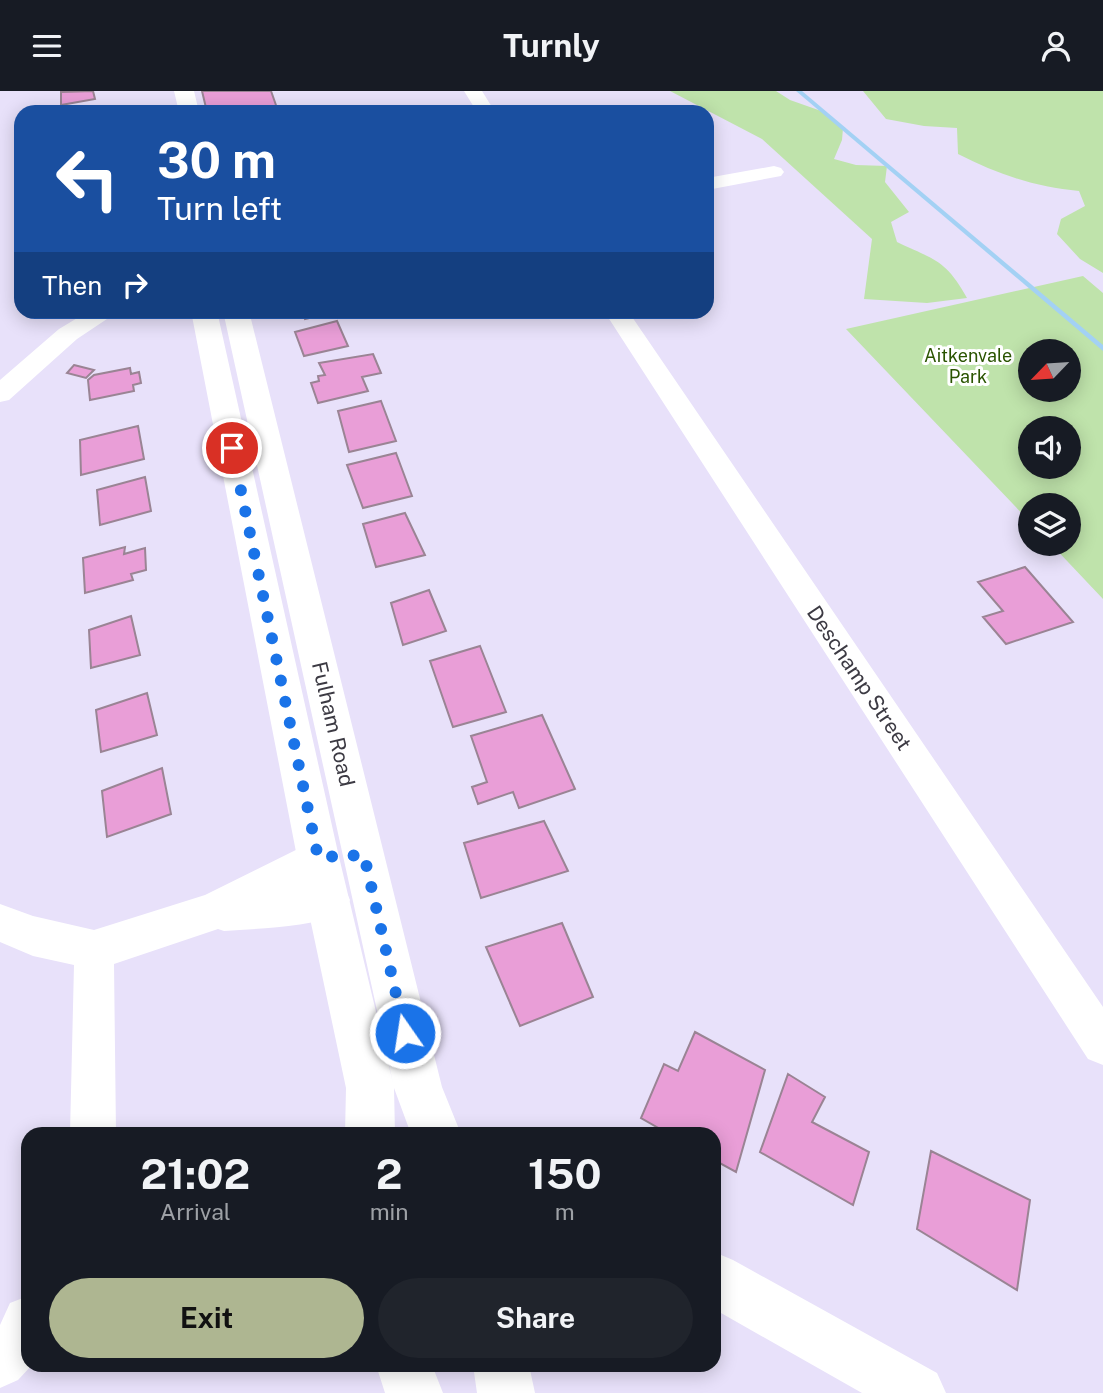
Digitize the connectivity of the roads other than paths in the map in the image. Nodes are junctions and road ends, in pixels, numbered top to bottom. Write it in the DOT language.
graph roads {
  1 [pos="774,172"];
  2 [pos="714,183"];
  3 [pos="93,319"];
  4 [pos="206,319"];
  5 [pos="238,319"];
  6 [pos="620,319"];
  7 [pos="0,394"];
  8 [pos="364,855"];
  9 [pos="318,857"];
  10 [pos="373,897"];
  11 [pos="330,900"];
  12 [pos="213,912"];
  13 [pos="0,923"];
  14 [pos="94,950"];
  15 [pos="1103,1044"];
  16 [pos="93,1127"];
  17 [pos="370,1127"];
  18 [pos="433,1127"];
  19 [pos="721,1283"];
  20 [pos="21,1338"];
  21 [pos="0,1362"];
  22 [pos="406,1372"];
  23 [pos="502,1372"];
  24 [pos="414,1393"];
  25 [pos="506,1393"];
  26 [pos="917,1393"];
  1 -- 2 [label="street"];
  3 -- 7 [label="street"];
  4 -- 9 [label="street, Fulham Road"];
  5 -- 8 [label="street, Fulham Road"];
  6 -- 15 [label="street, Deschamp Street"];
  8 -- 9 [label="street"];
  8 -- 10 [label="street, Fulham Road"];
  9 -- 11 [label="street, Fulham Road"];
  9 -- 12 [label="street"];
  10 -- 11 [label="street"];
  10 -- 18 [label="street, Fulham Road"];
  11 -- 12 [label="street"];
  11 -- 17 [label="street, Fulham Road"];
  12 -- 14 [label="street"];
  13 -- 14 [label="street"];
  14 -- 16 [label="street"];
  19 -- 26 [label="street"];
  20 -- 21 [label="street"];
  22 -- 24 [label="street"];
  23 -- 25 [label="street"];
}
